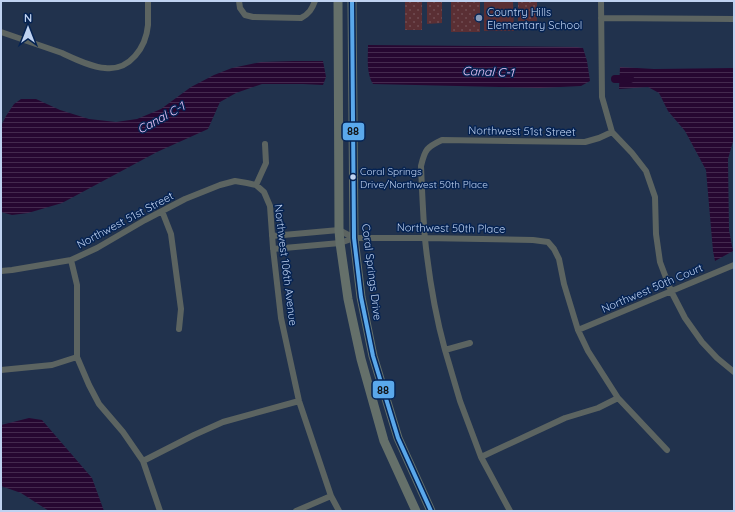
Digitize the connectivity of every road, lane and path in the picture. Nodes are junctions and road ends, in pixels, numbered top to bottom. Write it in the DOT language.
graph roads {
  1 [pos="148,1"];
  2 [pos="239,1"];
  3 [pos="315,1"];
  4 [pos="338,1"];
  5 [pos="352,1"];
  6 [pos="601,1"];
  7 [pos="601,18"];
  8 [pos="734,19"];
  9 [pos="1,32"];
  10 [pos="612,132"];
  11 [pos="265,144"];
  12 [pos="256,185"];
  13 [pos="162,211"];
  14 [pos="339,230"];
  15 [pos="272,236"];
  16 [pos="354,238"];
  17 [pos="425,238"];
  18 [pos="340,243"];
  19 [pos="273,249"];
  20 [pos="71,260"];
  21 [pos="734,265"];
  22 [pos="1,271"];
  23 [pos="671,291"];
  24 [pos="179,329"];
  25 [pos="578,330"];
  26 [pos="470,343"];
  27 [pos="445,350"];
  28 [pos="77,357"];
  29 [pos="1,370"];
  30 [pos="734,372"];
  31 [pos="618,398"];
  32 [pos="299,401"];
  33 [pos="668,450"];
  34 [pos="481,457"];
  35 [pos="143,460"];
  36 [pos="331,496"];
  37 [pos="160,511"];
  38 [pos="296,511"];
  39 [pos="339,511"];
  40 [pos="416,511"];
  41 [pos="431,511"];
  42 [pos="510,511"];
  1 -- 9 [label="street"];
  2 -- 3 [label="street"];
  4 -- 14 [label="main road"];
  5 -- 16 [label="main road, Coral Springs Drive"];
  6 -- 7 [label="street"];
  7 -- 8 [label="street"];
  7 -- 10 [label="street"];
  10 -- 17 [label="street, Northwest 51st Street"];
  10 -- 23 [label="street"];
  11 -- 12 [label="street"];
  12 -- 13 [label="street, Northwest 51st Street"];
  12 -- 15 [label="street, Northwest 106th Avenue"];
  13 -- 20 [label="street, Northwest 51st Street"];
  13 -- 24 [label="street"];
  14 -- 15 [label="street"];
  14 -- 16 [label="street, Northwest 50th Place"];
  14 -- 18 [label="main road"];
  15 -- 19 [label="street, Northwest 106th Avenue"];
  16 -- 17 [label="street, Northwest 50th Place"];
  16 -- 18 [label="street, Northwest 50th Place"];
  16 -- 41 [label="main road, Coral Springs Drive"];
  17 -- 25 [label="street, Northwest 50th Place"];
  17 -- 27 [label="street"];
  18 -- 19 [label="street, Northwest 50th Place"];
  18 -- 40 [label="main road"];
  19 -- 32 [label="street, Northwest 106th Avenue"];
  20 -- 22 [label="street, Northwest 51st Street"];
  20 -- 28 [label="street"];
  21 -- 23 [label="street, Northwest 50th Court"];
  23 -- 25 [label="street, Northwest 50th Court"];
  23 -- 30 [label="street"];
  25 -- 31 [label="street"];
  26 -- 27 [label="street"];
  27 -- 34 [label="street"];
  28 -- 29 [label="street"];
  28 -- 35 [label="street"];
  31 -- 33 [label="street"];
  31 -- 34 [label="street"];
  32 -- 35 [label="street"];
  32 -- 36 [label="street, Northwest 106th Avenue"];
  34 -- 42 [label="street"];
  35 -- 37 [label="street"];
  36 -- 38 [label="street"];
  36 -- 39 [label="street, Northwest 106th Avenue"];
}
